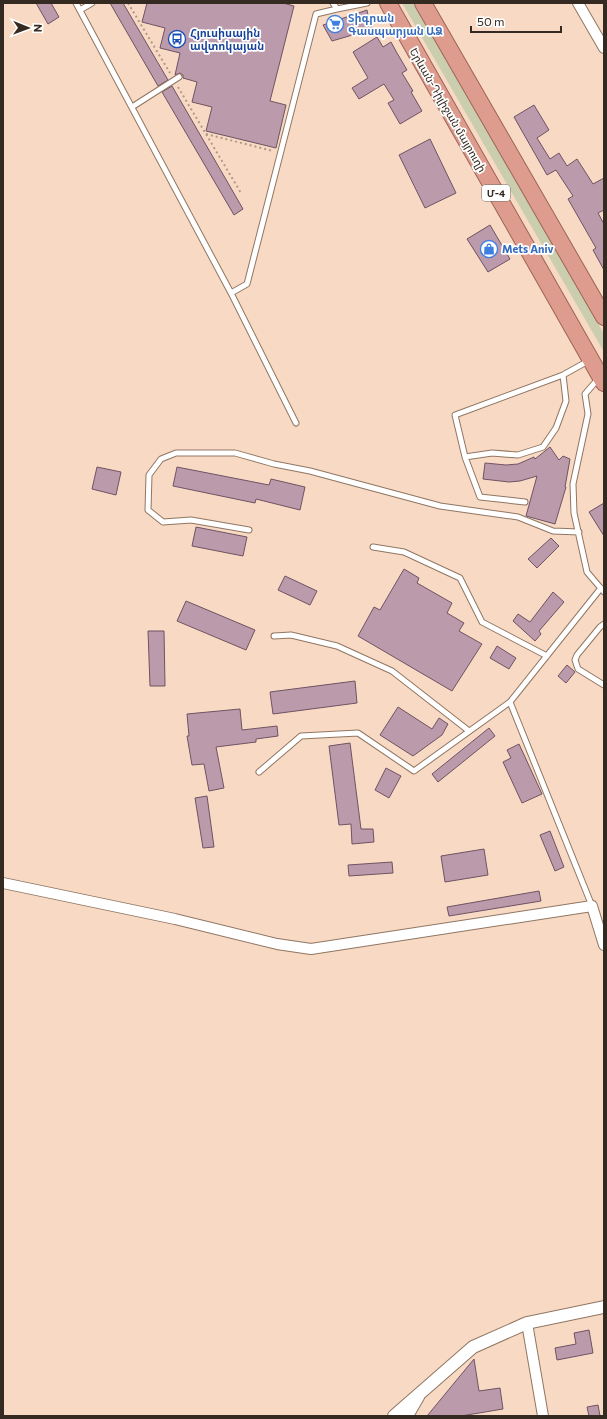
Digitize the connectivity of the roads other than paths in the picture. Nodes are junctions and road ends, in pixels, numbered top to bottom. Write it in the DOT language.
graph roads {
  1 [pos="76,3"];
  2 [pos="92,3"];
  3 [pos="333,3"];
  4 [pos="367,3"];
  5 [pos="388,3"];
  6 [pos="423,3"];
  7 [pos="578,3"];
  8 [pos="336,9"];
  9 [pos="80,10"];
  10 [pos="604,48"];
  11 [pos="177,79"];
  12 [pos="132,107"];
  13 [pos="231,293"];
  14 [pos="604,317"];
  15 [pos="590,359"];
  16 [pos="563,375"];
  17 [pos="602,380"];
  18 [pos="296,423"];
  19 [pos="465,457"];
  20 [pos="525,502"];
  21 [pos="248,530"];
  22 [pos="578,532"];
  23 [pos="373,548"];
  24 [pos="603,590"];
  25 [pos="604,624"];
  26 [pos="274,636"];
  27 [pos="547,656"];
  28 [pos="604,685"];
  29 [pos="510,702"];
  30 [pos="469,731"];
  31 [pos="259,772"];
  32 [pos="3,883"];
  33 [pos="592,906"];
  34 [pos="604,945"];
  35 [pos="604,1307"];
  36 [pos="527,1323"];
  37 [pos="422,1391"];
  38 [pos="394,1416"];
  39 [pos="408,1416"];
  40 [pos="543,1416"];
  1 -- 9 [label="lane"];
  2 -- 9 [label="lane"];
  3 -- 8 [label="lane"];
  4 -- 8 [label="lane"];
  5 -- 15 [label="highway, Երևան-Դիլիջան մայրուղի / Մ-4"];
  6 -- 14 [label="highway, Մ-4"];
  7 -- 10 [label="street"];
  8 -- 13 [label="lane"];
  9 -- 12 [label="lane"];
  11 -- 12 [label="lane"];
  12 -- 13 [label="lane"];
  13 -- 18 [label="lane"];
  15 -- 16 [label="lane"];
  15 -- 17 [label="highway, Երևան-Դիլիջան մայրուղի / Մ-4"];
  16 -- 19 [label="lane"];
  16 -- 19 [label="lane"];
  17 -- 22 [label="lane"];
  19 -- 20 [label="lane"];
  21 -- 22 [label="lane"];
  22 -- 24 [label="lane"];
  23 -- 27 [label="lane"];
  24 -- 27 [label="lane"];
  25 -- 28 [label="lane"];
  26 -- 30 [label="lane"];
  27 -- 29 [label="lane"];
  29 -- 30 [label="lane"];
  29 -- 33 [label="lane"];
  30 -- 31 [label="lane"];
  32 -- 33 [label="street"];
  33 -- 34 [label="street"];
  35 -- 36 [label="street"];
  36 -- 37 [label="street"];
  36 -- 40 [label="street"];
  37 -- 38 [label="street"];
  37 -- 39 [label="street"];
}
